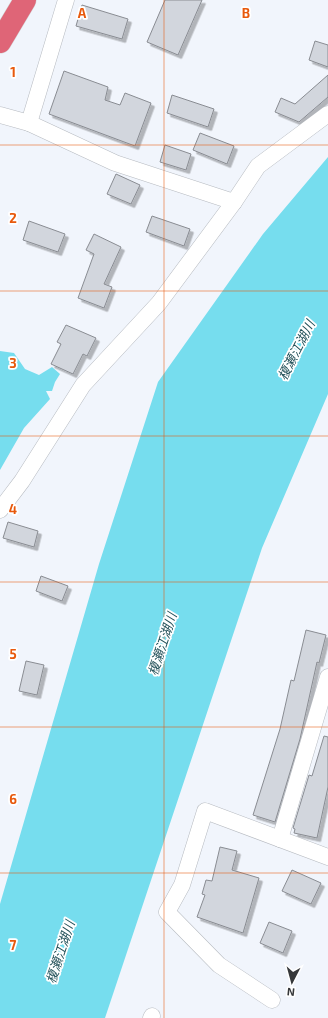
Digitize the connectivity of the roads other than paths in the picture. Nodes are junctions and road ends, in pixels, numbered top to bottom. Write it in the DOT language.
graph roads {
  1 [pos="25,0"];
  2 [pos="66,0"];
  3 [pos="0,42"];
  4 [pos="328,114"];
  5 [pos="0,115"];
  6 [pos="29,123"];
  7 [pos="234,202"];
  8 [pos="0,510"];
  9 [pos="328,676"];
  10 [pos="280,839"];
  11 [pos="328,857"];
  12 [pos="272,1000"];
  1 -- 3 [label="highway"];
  2 -- 6 [label="street"];
  4 -- 7 [label="street"];
  5 -- 6 [label="street"];
  6 -- 7 [label="street"];
  7 -- 8 [label="street"];
  9 -- 10 [label="street"];
  10 -- 11 [label="street"];
  10 -- 12 [label="street"];
}
